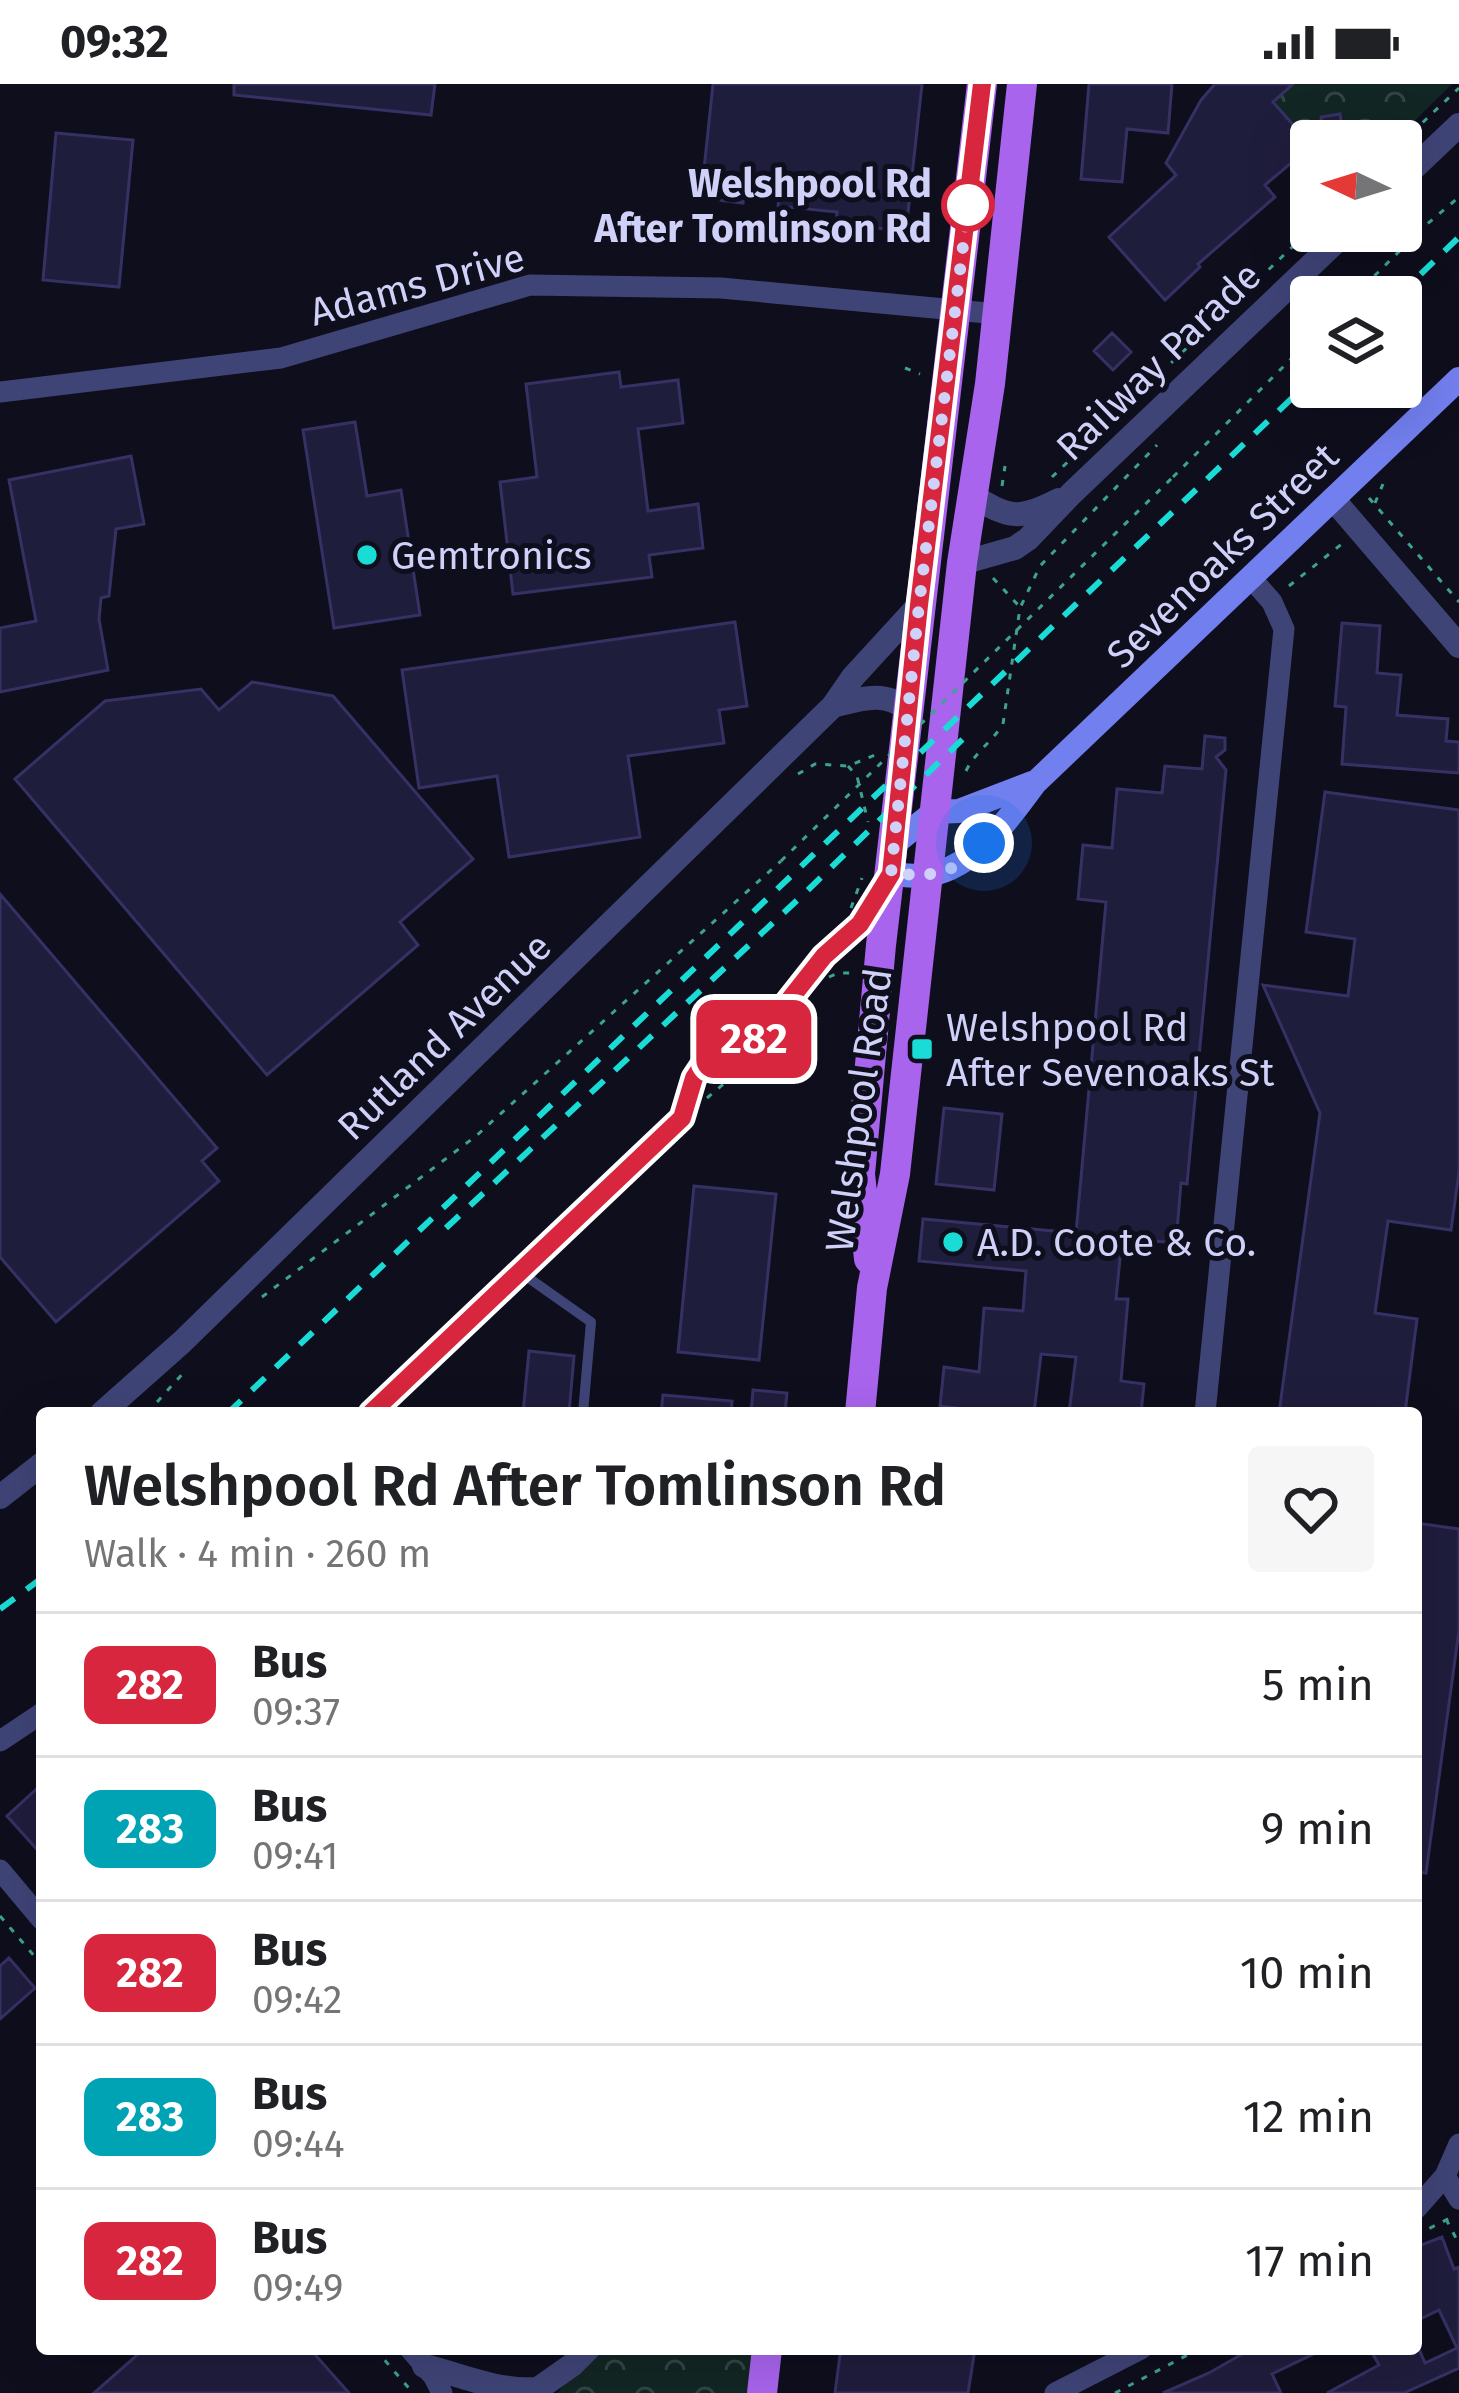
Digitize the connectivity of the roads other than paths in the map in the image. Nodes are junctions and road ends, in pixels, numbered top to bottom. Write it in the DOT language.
graph roads {
  1 [pos="982,84"];
  2 [pos="1022,84"];
  3 [pos="1459,124"];
  4 [pos="1422,160"];
  5 [pos="1325,252"];
  6 [pos="955,311"];
  7 [pos="998,314"];
  8 [pos="1459,379"];
  9 [pos="0,392"];
  10 [pos="1072,494"];
  11 [pos="973,496"];
  12 [pos="1333,499"];
  13 [pos="962,563"];
  14 [pos="1251,578"];
  15 [pos="919,605"];
  16 [pos="1459,646"];
  17 [pos="833,706"];
  18 [pos="908,710"];
  19 [pos="1034,783"];
  20 [pos="934,812"];
  21 [pos="880,856"];
  22 [pos="926,875"];
  23 [pos="682,1118"];
  24 [pos="520,1272"];
  25 [pos="872,1288"];
  26 [pos="109,1407"];
  27 [pos="377,1407"];
  28 [pos="584,1407"];
  29 [pos="861,1407"];
  30 [pos="1205,1407"];
  31 [pos="36,1469"];
  32 [pos="0,1497"];
  33 [pos="36,1717"];
  34 [pos="0,1741"];
  35 [pos="0,1870"];
  36 [pos="36,1912"];
  37 [pos="1459,2144"];
  38 [pos="1445,2176"];
  39 [pos="1459,2199"];
  40 [pos="1422,2202"];
  41 [pos="766,2355"];
  42 [pos="580,2357"];
  43 [pos="1110,2357"];
  44 [pos="428,2371"];
  45 [pos="542,2392"];
  46 [pos="460,2393"];
  47 [pos="763,2393"];
  48 [pos="1055,2393"];
  1 -- 6 [label="main road, Welshpool Road"];
  2 -- 7 [label="main road, Welshpool Road"];
  3 -- 4 [label="street"];
  5 -- 10 [label="street, Railway Parade"];
  6 -- 7 [label="street, Adams Drive"];
  6 -- 9 [label="street, Adams Drive"];
  6 -- 15 [label="main road, Welshpool Road"];
  7 -- 11 [label="main road, Welshpool Road"];
  8 -- 12 [label="main road, Sevenoaks Street"];
  10 -- 11 [label="street, Railway Parade"];
  10 -- 13 [label="street, Railway Parade"];
  11 -- 13 [label="main road, Welshpool Road"];
  12 -- 14 [label="main road, Sevenoaks Street"];
  12 -- 16 [label="street"];
  13 -- 20 [label="main road, Welshpool Road"];
  14 -- 19 [label="main road, Sevenoaks Street"];
  14 -- 30 [label="street"];
  15 -- 17 [label="street, Rutland Avenue"];
  15 -- 18 [label="main road, Welshpool Road"];
  17 -- 18 [label="street"];
  17 -- 26 [label="street, Rutland Avenue"];
  18 -- 21 [label="main road, Welshpool Road"];
  19 -- 20 [label="main road, Sevenoaks Street"];
  19 -- 22 [label="main road, Sevenoaks Street"];
  20 -- 21 [label="main road, Sevenoaks Street"];
  20 -- 22 [label="main road, Welshpool Road"];
  21 -- 22 [label="main road, Sevenoaks Street"];
  21 -- 23 [label="lane"];
  21 -- 25 [label="main road, Welshpool Road"];
  22 -- 25 [label="main road, Welshpool Road"];
  23 -- 24 [label="street"];
  24 -- 27 [label="street"];
  24 -- 28 [label="lane"];
  25 -- 29 [label="main road, Welshpool Road"];
  31 -- 32 [label="street"];
  33 -- 34 [label="street"];
  35 -- 36 [label="street"];
  37 -- 38 [label="street"];
  38 -- 39 [label="street"];
  38 -- 40 [label="street"];
  41 -- 47 [label="main road"];
  42 -- 45 [label="street"];
  43 -- 48 [label="street"];
  44 -- 45 [label="street"];
  44 -- 46 [label="street"];
}
